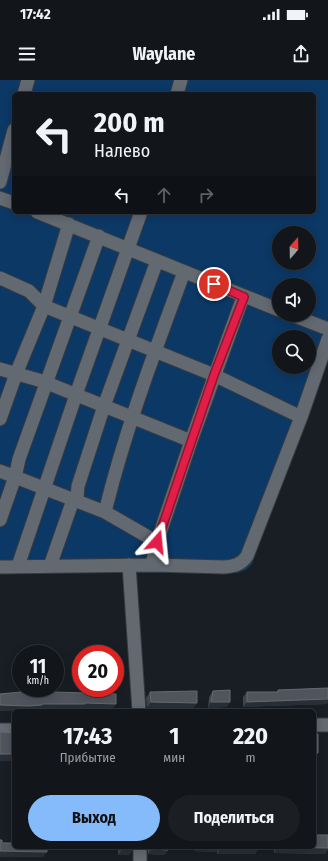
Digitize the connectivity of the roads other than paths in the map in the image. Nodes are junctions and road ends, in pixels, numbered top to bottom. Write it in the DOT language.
graph roads {
  1 [pos="28,80"];
  2 [pos="181,80"];
  3 [pos="25,92"];
  4 [pos="178,92"];
  5 [pos="12,137"];
  6 [pos="0,182"];
  7 [pos="0,198"];
  8 [pos="12,202"];
  9 [pos="42,214"];
  10 [pos="140,214"];
  11 [pos="69,224"];
  12 [pos="99,236"];
  13 [pos="129,249"];
  14 [pos="157,261"];
  15 [pos="184,272"];
  16 [pos="0,278"];
  17 [pos="244,297"];
  18 [pos="44,306"];
  19 [pos="272,307"];
  20 [pos="70,317"];
  21 [pos="310,322"];
  22 [pos="99,329"];
  23 [pos="328,329"];
  24 [pos="328,339"];
  25 [pos="129,341"];
  26 [pos="155,351"];
  27 [pos="0,368"];
  28 [pos="16,374"];
  29 [pos="214,375"];
  30 [pos="46,383"];
  31 [pos="76,395"];
  32 [pos="104,406"];
  33 [pos="132,417"];
  34 [pos="301,417"];
  35 [pos="0,419"];
  36 [pos="191,441"];
  37 [pos="0,471"];
  38 [pos="15,477"];
  39 [pos="45,488"];
  40 [pos="73,500"];
  41 [pos="105,512"];
  42 [pos="0,520"];
  43 [pos="157,542"];
  44 [pos="152,564"];
  45 [pos="129,565"];
  46 [pos="0,566"];
  47 [pos="18,566"];
  48 [pos="50,566"];
  49 [pos="139,709"];
  50 [pos="316,725"];
  51 [pos="328,725"];
  52 [pos="0,730"];
  53 [pos="12,730"];
  54 [pos="140,849"];
  55 [pos="140,861"];
  1 -- 3 [label="street"];
  2 -- 4 [label="street"];
  5 -- 6 [label="street"];
  7 -- 8 [label="street"];
  9 -- 11 [label="street"];
  10 -- 13 [label="street"];
  11 -- 12 [label="street"];
  11 -- 18 [label="street"];
  12 -- 13 [label="street"];
  12 -- 20 [label="street"];
  13 -- 14 [label="street"];
  13 -- 22 [label="street"];
  14 -- 15 [label="street"];
  14 -- 25 [label="street"];
  15 -- 17 [label="street"];
  15 -- 26 [label="street"];
  16 -- 18 [label="street"];
  17 -- 19 [label="street"];
  17 -- 29 [label="street"];
  18 -- 20 [label="street"];
  18 -- 28 [label="street"];
  20 -- 22 [label="street"];
  20 -- 30 [label="street"];
  21 -- 23 [label="street"];
  22 -- 25 [label="street"];
  22 -- 31 [label="street"];
  24 -- 34 [label="street"];
  25 -- 26 [label="street"];
  25 -- 32 [label="street"];
  26 -- 29 [label="street"];
  26 -- 33 [label="street"];
  27 -- 28 [label="street"];
  28 -- 30 [label="street"];
  28 -- 35 [label="street"];
  29 -- 34 [label="street"];
  29 -- 36 [label="street"];
  30 -- 31 [label="street"];
  30 -- 38 [label="street"];
  31 -- 32 [label="street"];
  31 -- 39 [label="street"];
  32 -- 33 [label="street"];
  32 -- 40 [label="street"];
  33 -- 36 [label="street"];
  33 -- 41 [label="street"];
  34 -- 44 [label="street"];
  36 -- 43 [label="street"];
  37 -- 38 [label="street"];
  38 -- 39 [label="street"];
  38 -- 42 [label="street"];
  39 -- 40 [label="street"];
  39 -- 47 [label="street"];
  40 -- 41 [label="street"];
  40 -- 48 [label="street"];
  41 -- 43 [label="street"];
  43 -- 44 [label="street"];
  44 -- 45 [label="street"];
  45 -- 48 [label="street"];
  45 -- 49 [label="street"];
  46 -- 47 [label="street"];
  47 -- 48 [label="street"];
  50 -- 51 [label="street"];
  52 -- 53 [label="street"];
  54 -- 55 [label="street"];
}
